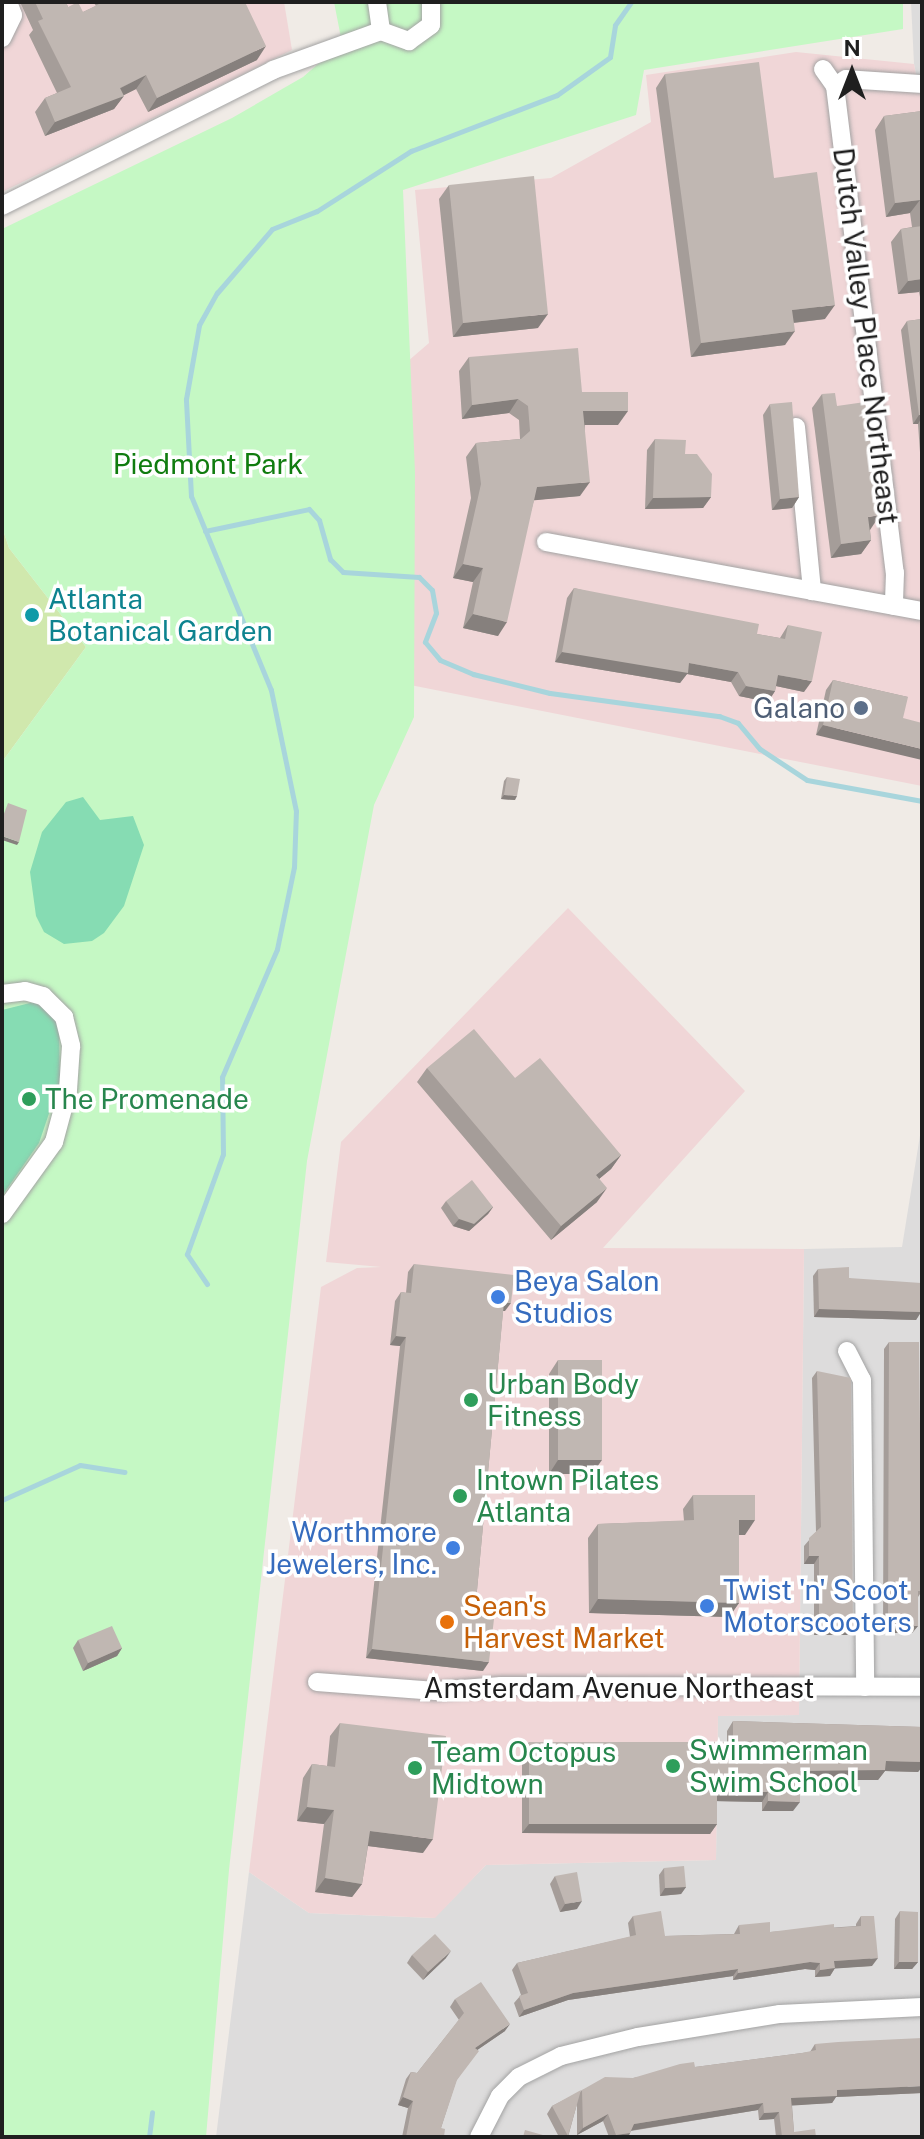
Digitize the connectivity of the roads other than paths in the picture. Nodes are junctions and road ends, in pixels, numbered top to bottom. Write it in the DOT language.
graph roads {
  1 [pos="8,2"];
  2 [pos="377,2"];
  3 [pos="431,2"];
  4 [pos="381,31"];
  5 [pos="2,38"];
  6 [pos="823,69"];
  7 [pos="922,84"];
  8 [pos="835,86"];
  9 [pos="2,206"];
  10 [pos="796,427"];
  11 [pos="546,542"];
  12 [pos="812,591"];
  13 [pos="894,606"];
  14 [pos="922,611"];
  15 [pos="2,994"];
  16 [pos="2,1214"];
  17 [pos="847,1351"];
  18 [pos="317,1682"];
  19 [pos="865,1687"];
  20 [pos="922,1687"];
  21 [pos="922,2007"];
  22 [pos="479,2137"];
  1 -- 5 [label="street"];
  2 -- 4 [label="street"];
  3 -- 4 [label="street"];
  4 -- 9 [label="street"];
  6 -- 8 [label="street, Dutch Valley Place Northeast"];
  7 -- 8 [label="street"];
  8 -- 13 [label="street, Dutch Valley Place Northeast"];
  10 -- 12 [label="street"];
  11 -- 12 [label="street"];
  12 -- 13 [label="street"];
  13 -- 14 [label="street"];
  15 -- 16 [label="street"];
  17 -- 19 [label="street"];
  18 -- 19 [label="street, Amsterdam Avenue Northeast"];
  19 -- 20 [label="street, Amsterdam Avenue Northeast"];
  21 -- 22 [label="street"];
}
